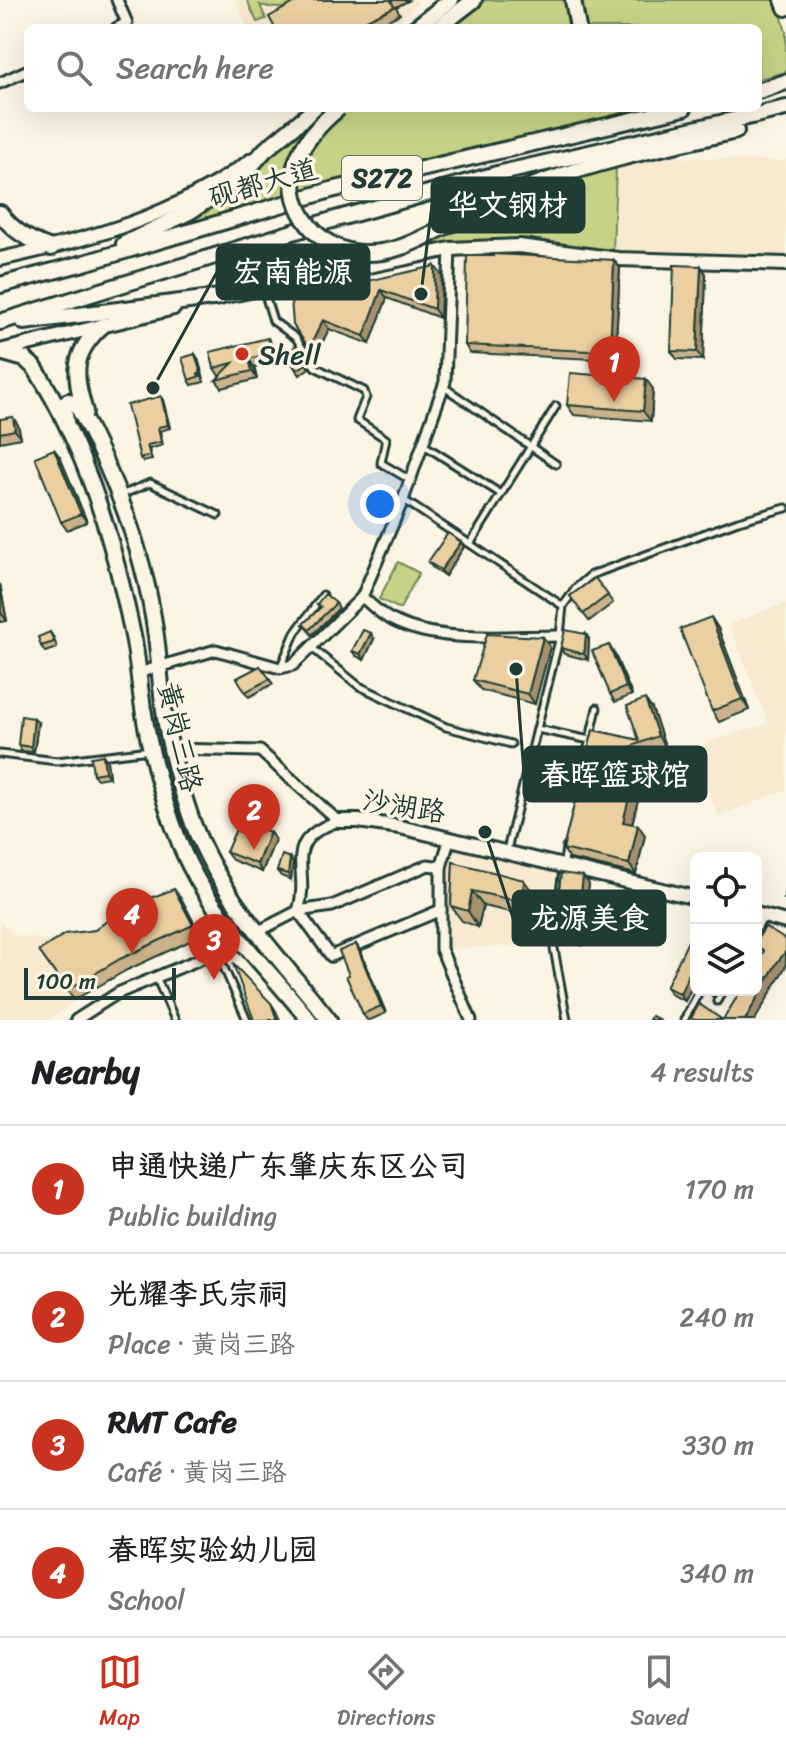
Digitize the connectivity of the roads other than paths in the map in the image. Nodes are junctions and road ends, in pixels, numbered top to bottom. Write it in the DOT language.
graph roads {
  1 [pos="117,0"];
  2 [pos="439,0"];
  3 [pos="451,0"];
  4 [pos="474,0"];
  5 [pos="573,0"];
  6 [pos="783,0"];
  7 [pos="786,8"];
  8 [pos="125,24"];
  9 [pos="417,24"];
  10 [pos="418,24"];
  11 [pos="443,24"];
  12 [pos="577,24"];
  13 [pos="24,72"];
  14 [pos="786,82"];
  15 [pos="0,83"];
  16 [pos="762,90"];
  17 [pos="786,108"];
  18 [pos="311,112"];
  19 [pos="335,112"];
  20 [pos="667,112"];
  21 [pos="786,118"];
  22 [pos="265,150"];
  23 [pos="0,213"];
  24 [pos="51,248"];
  25 [pos="450,249"];
  26 [pos="0,259"];
  27 [pos="84,263"];
  28 [pos="786,264"];
  29 [pos="0,285"];
  30 [pos="263,287"];
  31 [pos="220,297"];
  32 [pos="0,324"];
  33 [pos="102,326"];
  34 [pos="0,352"];
  35 [pos="444,387"];
  36 [pos="556,406"];
  37 [pos="91,431"];
  38 [pos="68,432"];
  39 [pos="423,445"];
  40 [pos="531,447"];
  41 [pos="556,464"];
  42 [pos="410,480"];
  43 [pos="501,494"];
  44 [pos="120,496"];
  45 [pos="403,500"];
  46 [pos="786,508"];
  47 [pos="218,515"];
  48 [pos="470,544"];
  49 [pos="323,595"];
  50 [pos="362,597"];
  51 [pos="563,606"];
  52 [pos="560,636"];
  53 [pos="311,647"];
  54 [pos="159,667"];
  55 [pos="280,668"];
  56 [pos="138,673"];
  57 [pos="597,708"];
  58 [pos="537,729"];
  59 [pos="590,740"];
  60 [pos="511,744"];
  61 [pos="171,749"];
  62 [pos="150,750"];
  63 [pos="0,754"];
  64 [pos="587,754"];
  65 [pos="338,821"];
  66 [pos="568,837"];
  67 [pos="450,838"];
  68 [pos="507,851"];
  69 [pos="562,865"];
  70 [pos="441,867"];
  71 [pos="690,897"];
  72 [pos="441,910"];
  73 [pos="298,911"];
  74 [pos="762,916"];
  75 [pos="786,922"];
  76 [pos="257,932"];
  77 [pos="241,942"];
  78 [pos="217,952"];
  79 [pos="156,976"];
  80 [pos="697,996"];
  81 [pos="720,996"];
  82 [pos="717,1001"];
  83 [pos="88,1016"];
  84 [pos="76,1020"];
  85 [pos="175,1020"];
  86 [pos="247,1020"];
  87 [pos="309,1020"];
  88 [pos="329,1020"];
  89 [pos="471,1020"];
  90 [pos="567,1020"];
  91 [pos="684,1020"];
  1 -- 8 [label="street"];
  2 -- 9 [label="main road"];
  3 -- 10 [label="main road"];
  4 -- 11 [label="main road"];
  5 -- 12 [label="main road"];
  6 -- 7 [label="main road"];
  13 -- 15 [label="street"];
  14 -- 16 [label="main road"];
  17 -- 32 [label="main road, 砚都大道 / S272"];
  18 -- 22 [label="main road"];
  19 -- 21 [label="main road, bridge"];
  20 -- 27 [label="main road, 砚都大道 / S272"];
  22 -- 24 [label="street"];
  22 -- 27 [label="main road"];
  23 -- 24 [label="main road"];
  24 -- 26 [label="street"];
  25 -- 28 [label="street"];
  25 -- 30 [label="street"];
  25 -- 35 [label="street"];
  27 -- 29 [label="main road, 砚都大道 / S272"];
  30 -- 31 [label="street"];
  30 -- 42 [label="lane"];
  31 -- 32 [label="main road"];
  31 -- 33 [label="street"];
  33 -- 34 [label="street"];
  33 -- 37 [label="main road"];
  34 -- 38 [label="main road, 黄岗三路"];
  35 -- 39 [label="street"];
  35 -- 40 [label="lane"];
  36 -- 40 [label="lane"];
  37 -- 38 [label="main road"];
  37 -- 44 [label="main road, 黄岗三路"];
  38 -- 56 [label="main road, 黄岗三路"];
  39 -- 42 [label="street"];
  39 -- 43 [label="lane"];
  40 -- 41 [label="lane"];
  40 -- 43 [label="lane"];
  42 -- 45 [label="street"];
  43 -- 48 [label="lane"];
  44 -- 47 [label="lane"];
  44 -- 54 [label="main road, 黄岗三路"];
  45 -- 48 [label="lane"];
  45 -- 50 [label="street"];
  46 -- 51 [label="lane"];
  48 -- 51 [label="lane"];
  49 -- 55 [label="lane"];
  50 -- 52 [label="street"];
  50 -- 53 [label="street"];
  51 -- 52 [label="lane"];
  52 -- 58 [label="lane"];
  53 -- 55 [label="street"];
  53 -- 60 [label="lane"];
  54 -- 55 [label="street"];
  54 -- 56 [label="street"];
  54 -- 61 [label="main road, 黄岗三路"];
  56 -- 62 [label="main road, 黄岗三路"];
  57 -- 59 [label="lane"];
  58 -- 59 [label="lane"];
  58 -- 68 [label="lane"];
  59 -- 64 [label="lane"];
  61 -- 65 [label="street, 沙湖路"];
  61 -- 76 [label="main road, 黄岗三路"];
  62 -- 63 [label="lane"];
  62 -- 77 [label="main road, 黄岗三路"];
  65 -- 67 [label="street, 沙湖路"];
  65 -- 73 [label="street"];
  66 -- 69 [label="lane"];
  67 -- 68 [label="street, 沙湖路"];
  67 -- 70 [label="street"];
  68 -- 69 [label="street, 沙湖路"];
  69 -- 71 [label="street, 沙湖路"];
  69 -- 90 [label="lane"];
  70 -- 72 [label="street"];
  70 -- 73 [label="street"];
  72 -- 73 [label="street"];
  72 -- 89 [label="street"];
  73 -- 76 [label="street"];
  74 -- 75 [label="street"];
  76 -- 88 [label="main road, 黄岗三路"];
  77 -- 78 [label="street"];
  77 -- 87 [label="main road, 黄岗三路"];
  78 -- 79 [label="street"];
  78 -- 86 [label="lane"];
  79 -- 83 [label="street"];
  79 -- 85 [label="lane"];
  80 -- 91 [label="lane"];
  81 -- 82 [label="lane"];
  83 -- 84 [label="street"];
}
